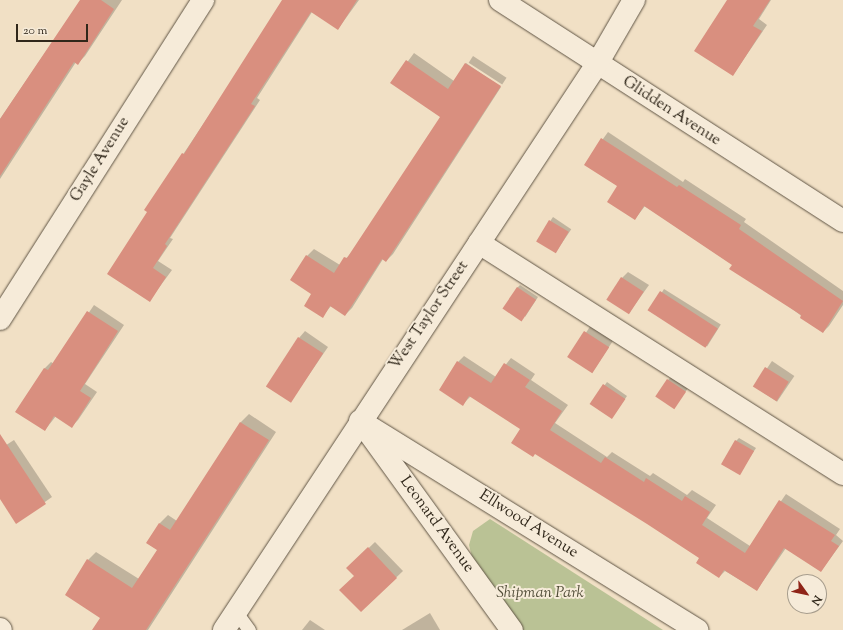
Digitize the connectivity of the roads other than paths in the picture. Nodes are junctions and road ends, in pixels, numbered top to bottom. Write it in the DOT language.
graph roads {
  1 [pos="203,0"];
  2 [pos="500,0"];
  3 [pos="634,0"];
  4 [pos="597,64"];
  5 [pos="843,221"];
  6 [pos="479,243"];
  7 [pos="0,319"];
  8 [pos="360,421"];
  9 [pos="843,474"];
  10 [pos="236,612"];
  11 [pos="224,630"];
  12 [pos="249,630"];
  13 [pos="512,630"];
  14 [pos="696,630"];
  1 -- 7 [label="street, Gayle Avenue"];
  2 -- 4 [label="street, Glidden Avenue"];
  3 -- 4 [label="street, West Taylor Street"];
  4 -- 5 [label="street, Glidden Avenue"];
  4 -- 6 [label="street, West Taylor Street"];
  6 -- 8 [label="street, West Taylor Street"];
  6 -- 9 [label="street"];
  8 -- 10 [label="street, West Taylor Street"];
  8 -- 13 [label="street, Leonard Avenue"];
  8 -- 14 [label="street, Ellwood Avenue"];
  10 -- 11 [label="street, West Taylor Street"];
  10 -- 12 [label="lane"];
}
